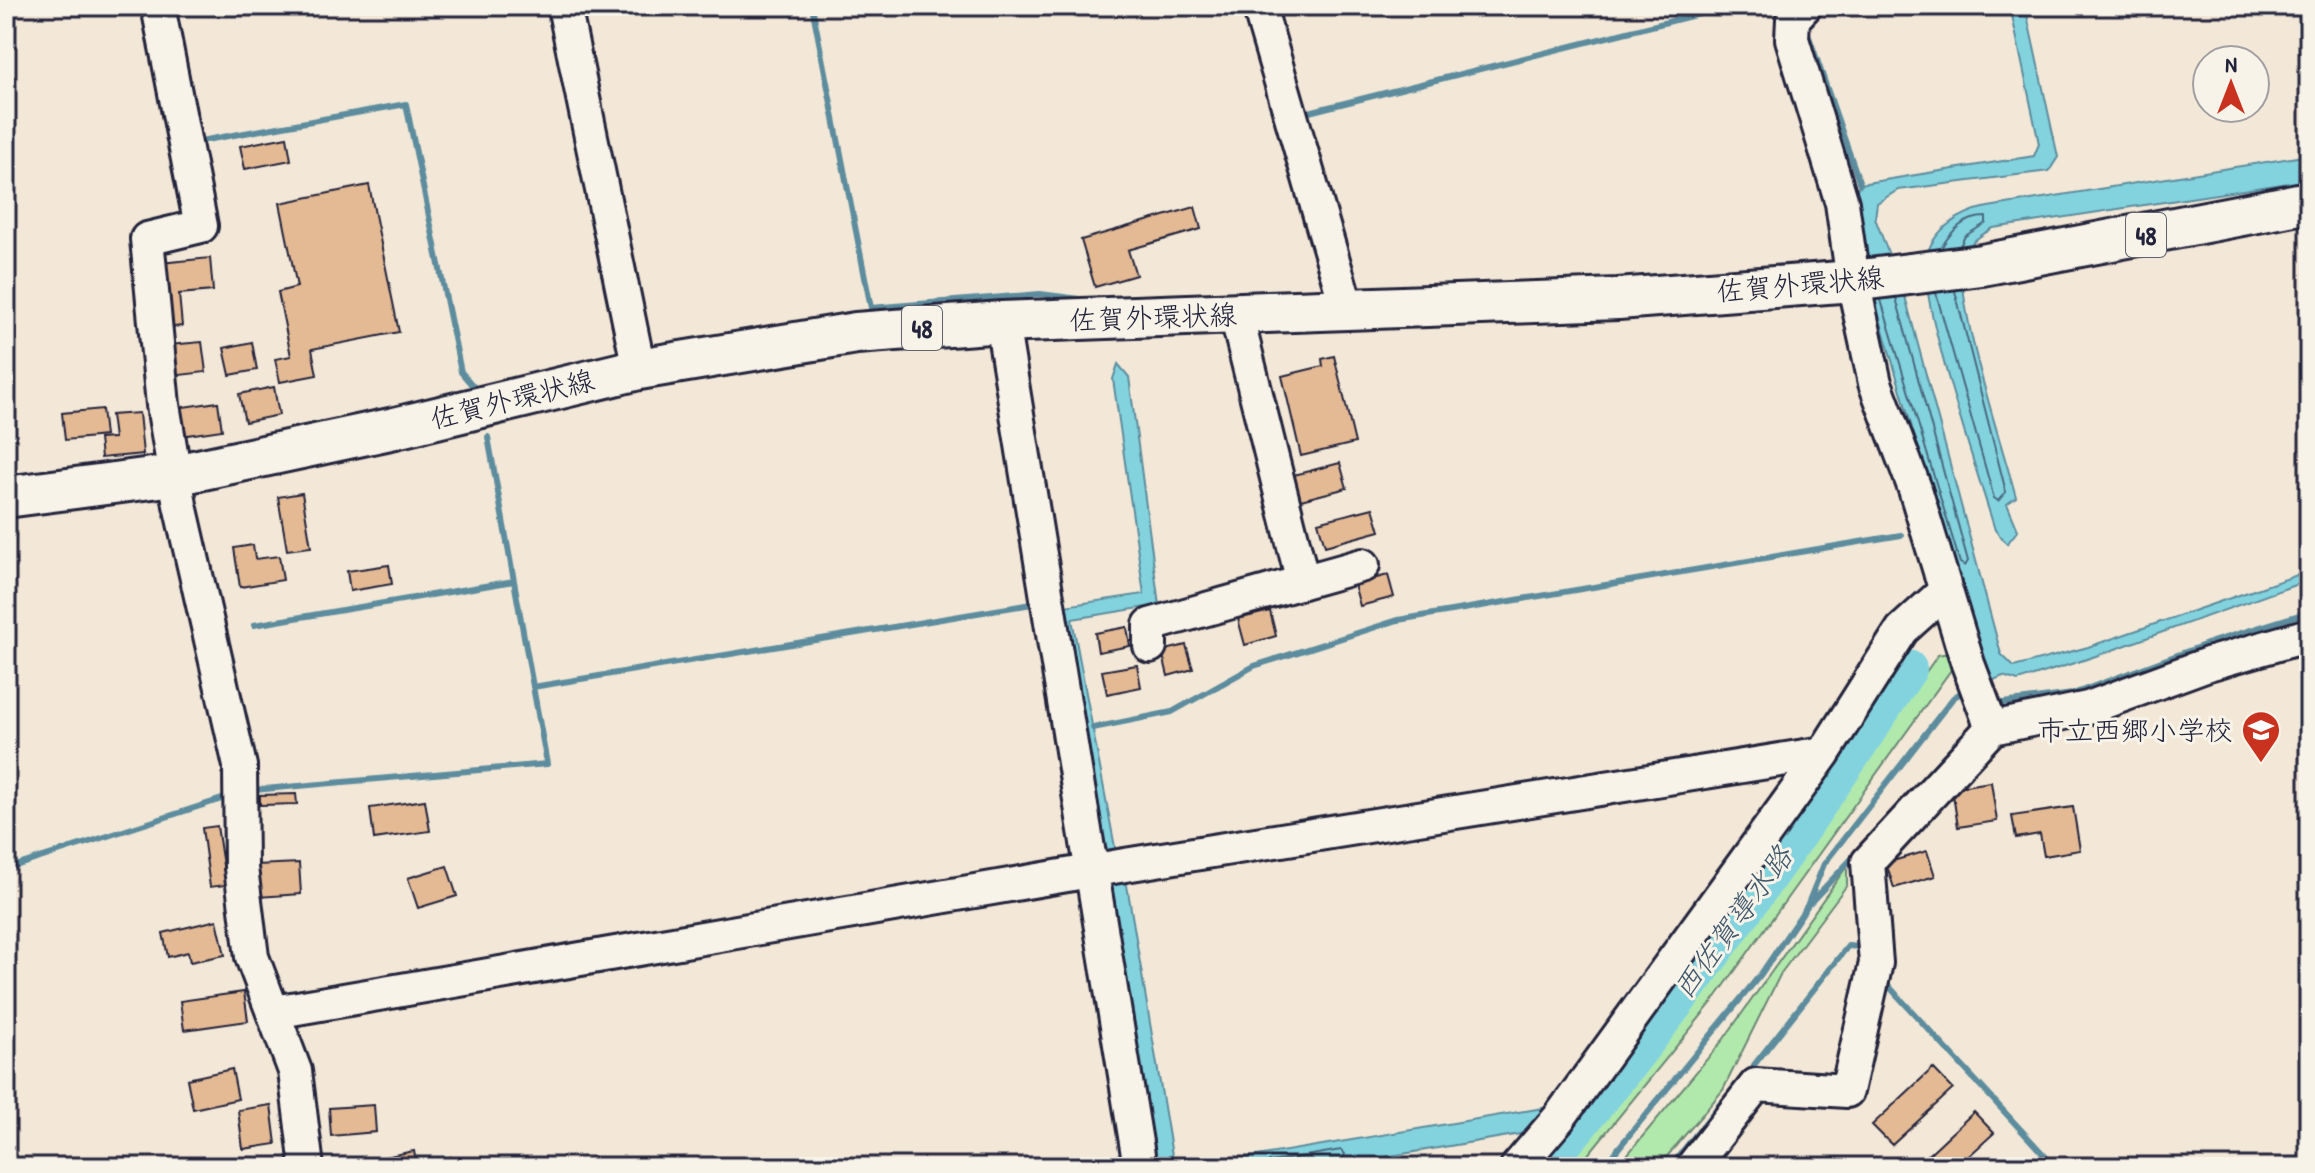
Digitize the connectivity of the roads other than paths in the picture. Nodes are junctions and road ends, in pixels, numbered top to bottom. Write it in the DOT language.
graph roads {
  1 [pos="158,6"];
  2 [pos="564,6"];
  3 [pos="1259,6"];
  4 [pos="1799,12"];
  5 [pos="2309,202"];
  6 [pos="1853,281"];
  7 [pos="1348,312"];
  8 [pos="1236,314"];
  9 [pos="1002,322"];
  10 [pos="639,369"];
  11 [pos="175,475"];
  12 [pos="6,497"];
  13 [pos="1363,565"];
  14 [pos="1303,582"];
  15 [pos="1945,591"];
  16 [pos="2309,635"];
  17 [pos="1150,646"];
  18 [pos="1992,728"];
  19 [pos="1824,753"];
  20 [pos="1092,870"];
  21 [pos="274,1012"];
  22 [pos="307,1167"];
  23 [pos="1140,1167"];
  24 [pos="1517,1167"];
  25 [pos="1692,1167"];
  1 -- 11 [label="street"];
  2 -- 10 [label="street"];
  3 -- 7 [label="street"];
  4 -- 6 [label="street"];
  5 -- 6 [label="main road, 佐賀外環状線 / 48"];
  6 -- 7 [label="main road, 佐賀外環状線 / 48"];
  6 -- 15 [label="street"];
  7 -- 8 [label="main road, 佐賀外環状線 / 48"];
  8 -- 9 [label="main road, 佐賀外環状線 / 48"];
  8 -- 14 [label="street"];
  9 -- 10 [label="main road, 佐賀外環状線 / 48"];
  9 -- 20 [label="street"];
  10 -- 11 [label="main road, 佐賀外環状線 / 48"];
  11 -- 12 [label="main road, 佐賀外環状線 / 48"];
  11 -- 21 [label="street"];
  13 -- 14 [label="street"];
  14 -- 17 [label="street"];
  15 -- 18 [label="street"];
  15 -- 19 [label="street"];
  16 -- 18 [label="street"];
  18 -- 25 [label="street"];
  19 -- 20 [label="street"];
  19 -- 24 [label="street"];
  20 -- 21 [label="street"];
  20 -- 23 [label="street"];
  21 -- 22 [label="street"];
}
